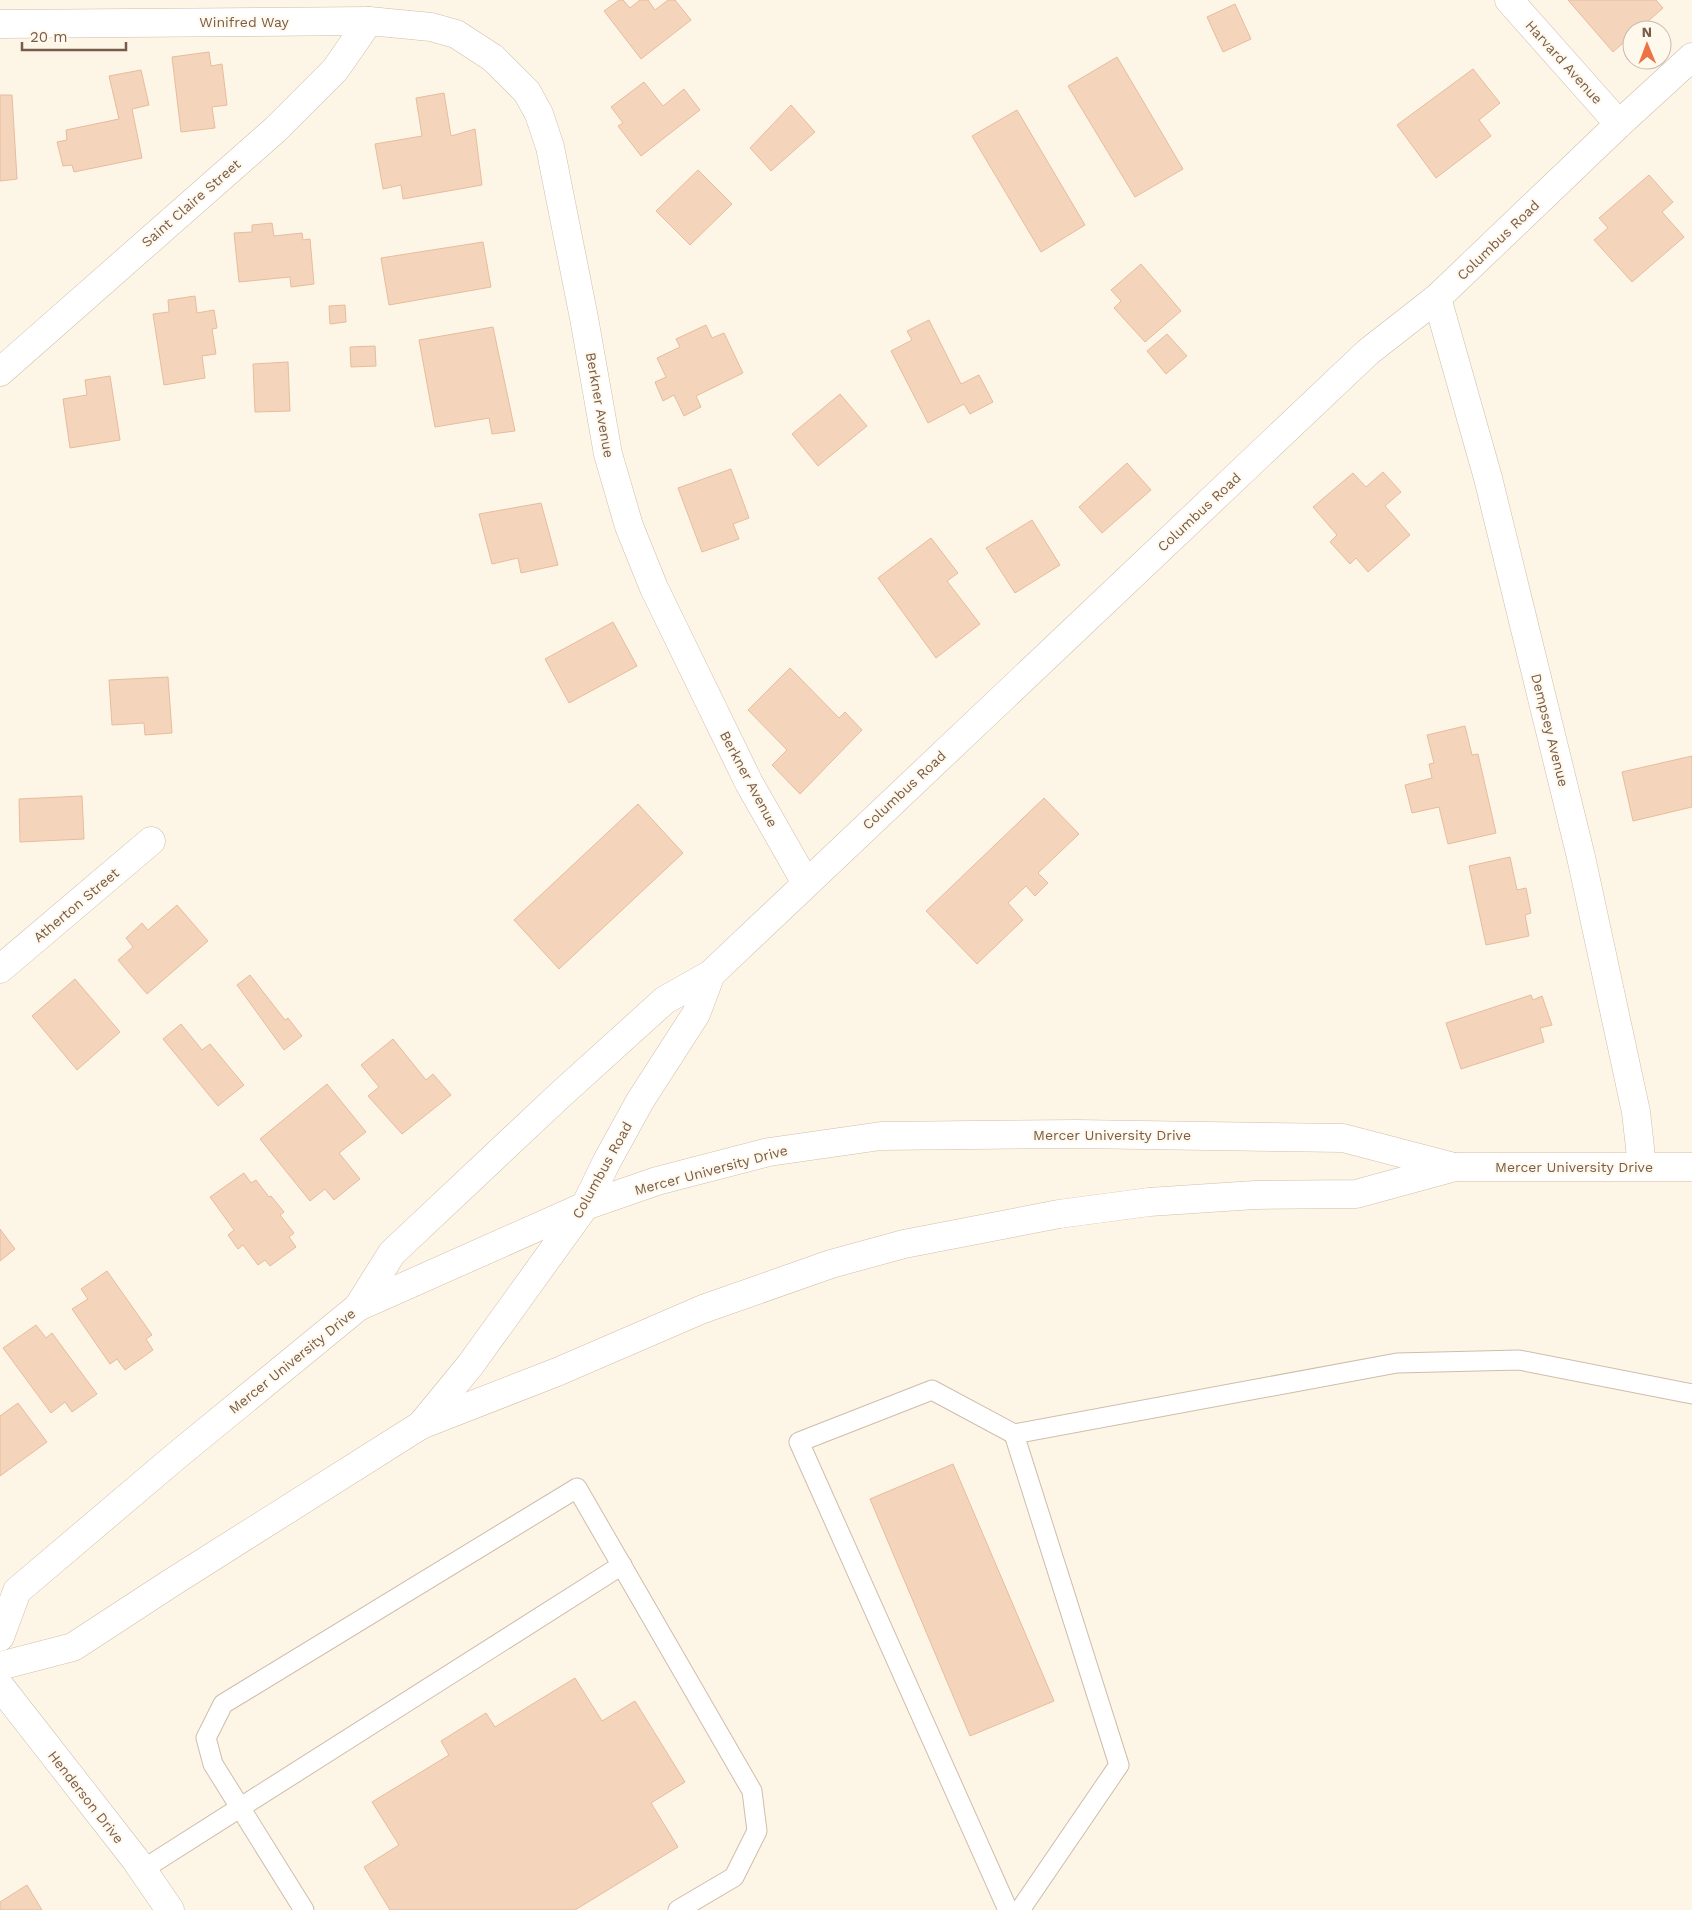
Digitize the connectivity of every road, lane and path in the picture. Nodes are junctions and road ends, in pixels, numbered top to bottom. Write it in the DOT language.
graph roads {
  1 [pos="1509,0"];
  2 [pos="369,11"];
  3 [pos="0,24"];
  4 [pos="1692,57"];
  5 [pos="1619,124"];
  6 [pos="1437,298"];
  7 [pos="0,372"];
  8 [pos="151,841"];
  9 [pos="806,883"];
  10 [pos="0,969"];
  11 [pos="711,974"];
  12 [pos="1642,1166"];
  13 [pos="1455,1167"];
  14 [pos="1692,1167"];
  15 [pos="585,1206"];
  16 [pos="358,1307"];
  17 [pos="1692,1394"];
  18 [pos="421,1425"];
  19 [pos="1014,1434"];
  20 [pos="622,1566"];
  21 [pos="0,1637"];
  22 [pos="0,1666"];
  23 [pos="0,1686"];
  24 [pos="241,1808"];
  25 [pos="142,1870"];
  26 [pos="170,1910"];
  27 [pos="304,1910"];
  28 [pos="678,1910"];
  29 [pos="1008,1910"];
  30 [pos="1020,1910"];
  1 -- 5 [label="street, Harvard Avenue"];
  2 -- 3 [label="street, Winifred Way"];
  2 -- 7 [label="street, Saint Claire Street"];
  2 -- 9 [label="street, Berkner Avenue"];
  4 -- 5 [label="street, Columbus Road"];
  5 -- 6 [label="street, Columbus Road"];
  6 -- 9 [label="street, Columbus Road"];
  6 -- 12 [label="street, Dempsey Avenue"];
  8 -- 10 [label="street, Atherton Street"];
  9 -- 11 [label="street, Columbus Road"];
  11 -- 15 [label="street, Columbus Road"];
  11 -- 16 [label="street, Columbus Road"];
  12 -- 13 [label="street, Mercer University Drive"];
  12 -- 14 [label="street, Mercer University Drive"];
  13 -- 15 [label="street, Mercer University Drive"];
  13 -- 18 [label="street, Mercer University Drive"];
  15 -- 16 [label="street, Mercer University Drive"];
  15 -- 18 [label="street, Columbus Road"];
  16 -- 21 [label="street, Mercer University Drive"];
  17 -- 19 [label="lane"];
  18 -- 22 [label="street, Mercer University Drive"];
  19 -- 29 [label="lane"];
  19 -- 30 [label="lane"];
  20 -- 24 [label="lane"];
  20 -- 24 [label="lane"];
  20 -- 28 [label="lane"];
  23 -- 25 [label="street, Henderson Drive"];
  24 -- 25 [label="lane"];
  24 -- 27 [label="lane"];
  25 -- 26 [label="street, Henderson Drive"];
}
